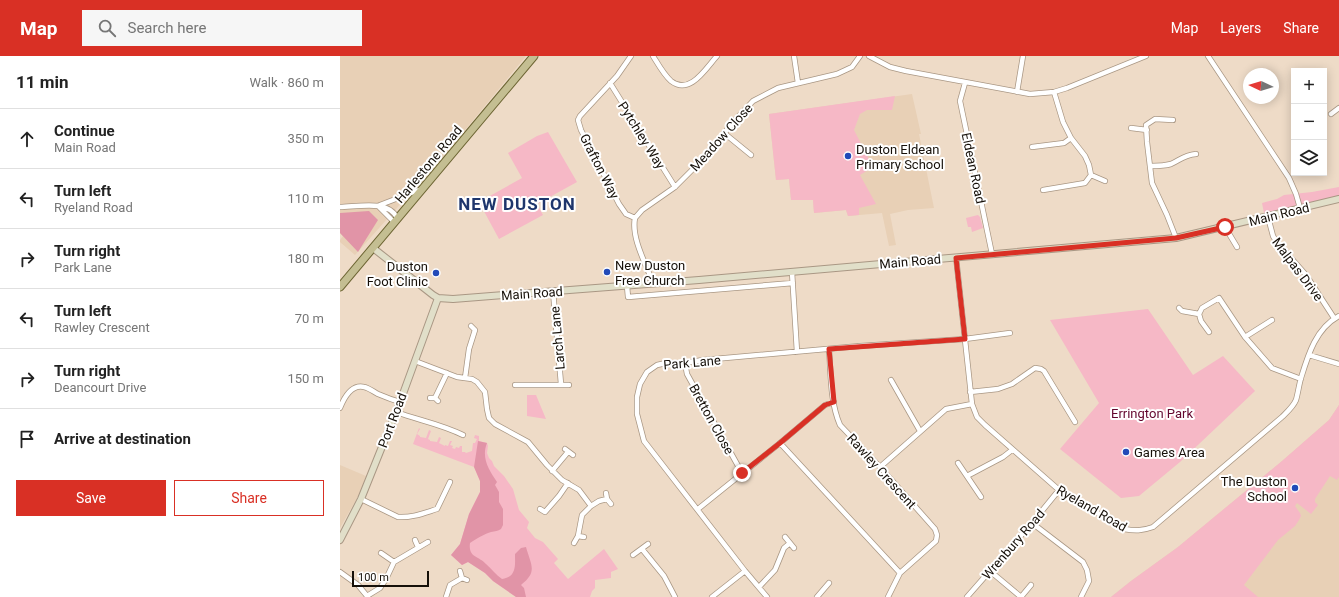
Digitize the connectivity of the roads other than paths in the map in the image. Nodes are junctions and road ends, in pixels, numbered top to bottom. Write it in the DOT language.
graph roads {
  1 [pos="534,56"];
  2 [pos="631,56"];
  3 [pos="653,56"];
  4 [pos="717,56"];
  5 [pos="794,56"];
  6 [pos="860,56"];
  7 [pos="869,56"];
  8 [pos="1023,56"];
  9 [pos="1146,56"];
  10 [pos="1208,56"];
  11 [pos="798,83"];
  12 [pos="965,83"];
  13 [pos="610,84"];
  14 [pos="1017,92"];
  15 [pos="1054,92"];
  16 [pos="1339,108"];
  17 [pos="1331,114"];
  18 [pos="1173,120"];
  19 [pos="1132,128"];
  20 [pos="1147,130"];
  21 [pos="724,133"];
  22 [pos="1071,138"];
  23 [pos="1032,147"];
  24 [pos="1196,154"];
  25 [pos="751,155"];
  26 [pos="1150,166"];
  27 [pos="1091,175"];
  28 [pos="1105,181"];
  29 [pos="674,187"];
  30 [pos="422,189"];
  31 [pos="1043,190"];
  32 [pos="1339,200"];
  33 [pos="378,206"];
  34 [pos="340,207"];
  35 [pos="1300,208"];
  36 [pos="1268,217"];
  37 [pos="635,218"];
  38 [pos="396,220"];
  39 [pos="1225,227"];
  40 [pos="1176,238"];
  41 [pos="1237,247"];
  42 [pos="373,248"];
  43 [pos="992,254"];
  44 [pos="956,258"];
  45 [pos="792,272"];
  46 [pos="693,280"];
  47 [pos="793,283"];
  48 [pos="653,284"];
  49 [pos="627,286"];
  50 [pos="340,287"];
  51 [pos="694,290"];
  52 [pos="553,291"];
  53 [pos="438,298"];
  54 [pos="1179,308"];
  55 [pos="1199,314"];
  56 [pos="1339,316"];
  57 [pos="1334,318"];
  58 [pos="1272,320"];
  59 [pos="471,326"];
  60 [pos="1209,332"];
  61 [pos="1010,333"];
  62 [pos="1245,337"];
  63 [pos="965,339"];
  64 [pos="829,349"];
  65 [pos="797,352"];
  66 [pos="1309,355"];
  67 [pos="415,361"];
  68 [pos="685,363"];
  69 [pos="1339,364"];
  70 [pos="447,373"];
  71 [pos="465,378"];
  72 [pos="1301,379"];
  73 [pos="891,380"];
  74 [pos="561,384"];
  75 [pos="515,385"];
  76 [pos="569,385"];
  77 [pos="970,392"];
  78 [pos="435,399"];
  79 [pos="400,402"];
  80 [pos="834,402"];
  81 [pos="972,404"];
  82 [pos="340,408"];
  83 [pos="396,412"];
  84 [pos="1075,422"];
  85 [pos="920,431"];
  86 [pos="463,435"];
  87 [pos="780,443"];
  88 [pos="1012,450"];
  89 [pos="573,455"];
  90 [pos="958,463"];
  91 [pos="880,467"];
  92 [pos="552,470"];
  93 [pos="742,473"];
  94 [pos="967,476"];
  95 [pos="450,482"];
  96 [pos="568,483"];
  97 [pos="1059,490"];
  98 [pos="606,493"];
  99 [pos="981,497"];
  100 [pos="608,499"];
  101 [pos="361,500"];
  102 [pos="611,504"];
  103 [pos="591,506"];
  104 [pos="540,508"];
  105 [pos="698,509"];
  106 [pos="1032,523"];
  107 [pos="578,536"];
  108 [pos="584,537"];
  109 [pos="785,537"];
  110 [pos="340,540"];
  111 [pos="415,540"];
  112 [pos="428,542"];
  113 [pos="574,543"];
  114 [pos="790,543"];
  115 [pos="648,544"];
  116 [pos="418,547"];
  117 [pos="794,548"];
  118 [pos="642,549"];
  119 [pos="382,553"];
  120 [pos="633,555"];
  121 [pos="394,562"];
  122 [pos="460,571"];
  123 [pos="745,571"];
  124 [pos="990,571"];
  125 [pos="340,572"];
  126 [pos="900,573"];
  127 [pos="830,583"];
  128 [pos="1031,585"];
  129 [pos="759,587"];
  130 [pos="366,597"];
  131 [pos="446,597"];
  132 [pos="675,597"];
  133 [pos="712,597"];
  134 [pos="767,597"];
  135 [pos="818,597"];
  136 [pos="888,597"];
  137 [pos="968,597"];
  138 [pos="1021,597"];
  139 [pos="1081,597"];
  1 -- 30 [label="main road, Harlestone Road"];
  2 -- 13 [label="street, Grafton Way"];
  3 -- 4 [label="street"];
  5 -- 11 [label="street"];
  6 -- 11 [label="street, Meadow Close"];
  7 -- 12 [label="street"];
  8 -- 14 [label="street"];
  9 -- 15 [label="street"];
  10 -- 35 [label="street"];
  11 -- 21 [label="street, Meadow Close"];
  12 -- 14 [label="street"];
  12 -- 43 [label="street, Eldean Road"];
  13 -- 29 [label="street, Pytchley Way"];
  13 -- 37 [label="street, Grafton Way"];
  14 -- 15 [label="street"];
  15 -- 22 [label="street"];
  16 -- 17 [label="street"];
  18 -- 20 [label="street"];
  19 -- 20 [label="street"];
  20 -- 26 [label="street"];
  21 -- 25 [label="street"];
  21 -- 29 [label="street, Meadow Close"];
  22 -- 23 [label="street"];
  22 -- 27 [label="street"];
  24 -- 26 [label="street"];
  26 -- 40 [label="street"];
  27 -- 28 [label="street"];
  27 -- 31 [label="street"];
  29 -- 37 [label="street, Meadow Close"];
  30 -- 33 [label="street"];
  30 -- 38 [label="main road, Harlestone Road"];
  32 -- 35 [label="street, Main Road"];
  33 -- 34 [label="street"];
  33 -- 38 [label="street"];
  35 -- 36 [label="street, Main Road"];
  36 -- 39 [label="street, Main Road"];
  36 -- 57 [label="street, Malpas Drive"];
  37 -- 48 [label="street"];
  38 -- 42 [label="main road, Harlestone Road"];
  39 -- 40 [label="street, Main Road"];
  39 -- 41 [label="street"];
  40 -- 43 [label="street, Main Road"];
  42 -- 50 [label="main road, Harlestone Road"];
  42 -- 53 [label="street"];
  43 -- 44 [label="street, Main Road"];
  44 -- 45 [label="street, Main Road"];
  44 -- 63 [label="street, Ryeland Road"];
  45 -- 46 [label="street, Main Road"];
  45 -- 47 [label="street"];
  46 -- 48 [label="street, Main Road"];
  46 -- 51 [label="street"];
  47 -- 51 [label="street"];
  47 -- 65 [label="street"];
  48 -- 49 [label="street, Main Road"];
  49 -- 51 [label="street"];
  49 -- 52 [label="street, Main Road"];
  52 -- 53 [label="street, Main Road"];
  52 -- 74 [label="street, Larch Lane"];
  53 -- 67 [label="street, Port Road"];
  54 -- 55 [label="street"];
  55 -- 60 [label="street"];
  55 -- 62 [label="street"];
  56 -- 57 [label="street, Ryeland Road"];
  57 -- 66 [label="street, Ryeland Road"];
  58 -- 62 [label="street"];
  59 -- 71 [label="street"];
  61 -- 63 [label="street, Park Lane"];
  62 -- 72 [label="street"];
  63 -- 64 [label="street, Park Lane"];
  63 -- 77 [label="street, Ryeland Road"];
  64 -- 65 [label="street, Park Lane"];
  64 -- 80 [label="street, Rawley Crescent"];
  65 -- 68 [label="street, Park Lane"];
  66 -- 69 [label="street"];
  66 -- 72 [label="street, Ryeland Road"];
  67 -- 70 [label="street"];
  67 -- 79 [label="street, Port Road"];
  68 -- 93 [label="street, Bretton Close"];
  68 -- 105 [label="street, Park Lane"];
  70 -- 71 [label="street"];
  70 -- 78 [label="street"];
  71 -- 92 [label="street"];
  72 -- 97 [label="street, Ryeland Road"];
  73 -- 85 [label="street"];
  74 -- 75 [label="street, Larch Lane"];
  74 -- 76 [label="street, Larch Lane"];
  77 -- 81 [label="street, Ryeland Road"];
  77 -- 84 [label="street"];
  79 -- 82 [label="street"];
  79 -- 83 [label="street, Port Road"];
  80 -- 87 [label="street"];
  80 -- 91 [label="street, Rawley Crescent"];
  81 -- 85 [label="street"];
  81 -- 88 [label="street, Ryeland Road"];
  83 -- 86 [label="street"];
  83 -- 101 [label="street, Port Road"];
  85 -- 91 [label="street"];
  87 -- 93 [label="street"];
  87 -- 126 [label="street"];
  88 -- 94 [label="street"];
  88 -- 97 [label="street, Ryeland Road"];
  89 -- 92 [label="street"];
  90 -- 94 [label="street"];
  91 -- 126 [label="street, Rawley Crescent"];
  92 -- 96 [label="street"];
  93 -- 105 [label="street"];
  94 -- 99 [label="street"];
  95 -- 101 [label="street"];
  96 -- 103 [label="street"];
  96 -- 104 [label="street"];
  97 -- 106 [label="street, Wrenbury Road"];
  98 -- 100 [label="street"];
  100 -- 102 [label="street"];
  100 -- 103 [label="street"];
  101 -- 110 [label="street, Port Road"];
  103 -- 107 [label="street"];
  105 -- 123 [label="street, Park Lane"];
  106 -- 124 [label="street, Wrenbury Road"];
  106 -- 139 [label="street"];
  107 -- 108 [label="street"];
  107 -- 113 [label="street"];
  109 -- 114 [label="street"];
  111 -- 116 [label="street"];
  112 -- 116 [label="street"];
  114 -- 117 [label="street"];
  114 -- 129 [label="street"];
  115 -- 118 [label="street"];
  116 -- 121 [label="street"];
  118 -- 120 [label="street"];
  118 -- 132 [label="street"];
  119 -- 121 [label="street"];
  121 -- 130 [label="street"];
  122 -- 131 [label="street"];
  123 -- 129 [label="street, Park Lane"];
  123 -- 133 [label="street"];
  124 -- 137 [label="street, Wrenbury Road"];
  124 -- 138 [label="street"];
  125 -- 130 [label="street"];
  126 -- 136 [label="street, Rawley Crescent"];
  127 -- 135 [label="street"];
  128 -- 138 [label="street"];
  129 -- 134 [label="street, Park Lane"];
}
